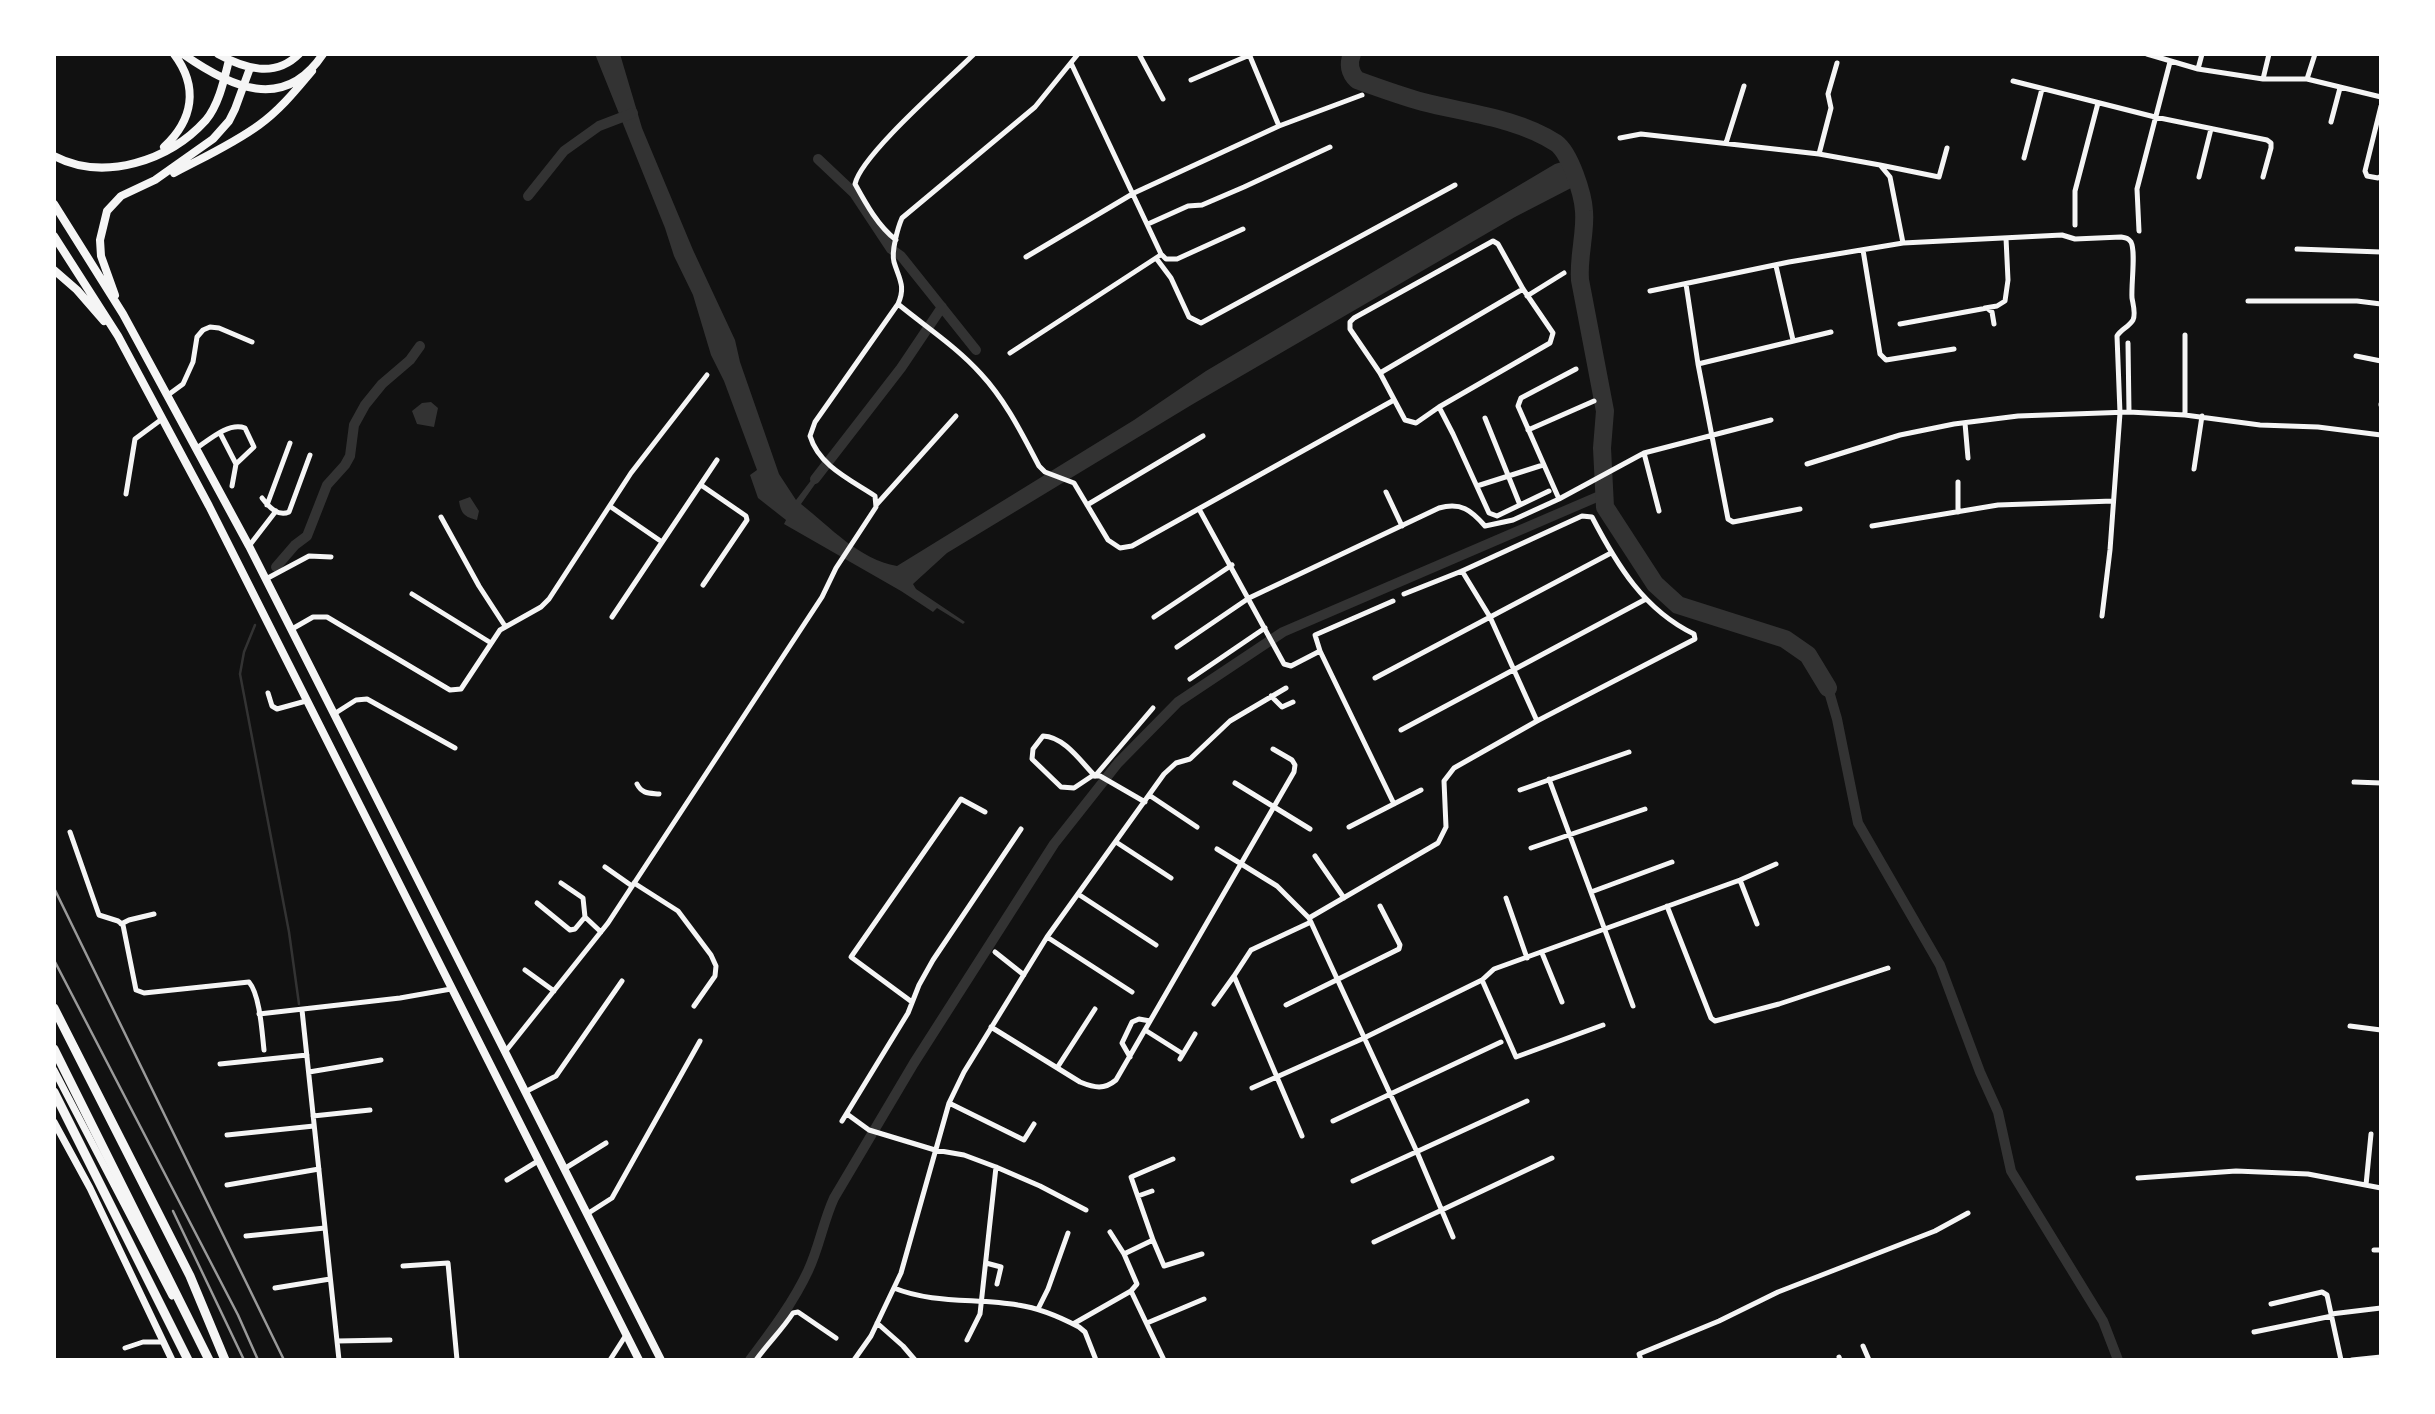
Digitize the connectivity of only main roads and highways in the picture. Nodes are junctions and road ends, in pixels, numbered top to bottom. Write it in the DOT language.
graph roads {
  1 [pos="174,54"];
  2 [pos="183,54"];
  3 [pos="218,54"];
  4 [pos="299,54"];
  5 [pos="323,54"];
  6 [pos="229,60"];
  7 [pos="250,68"];
  8 [pos="312,71"];
  9 [pos="224,80"];
  10 [pos="244,86"];
  11 [pos="54,156"];
  12 [pos="144,161"];
  13 [pos="155,180"];
  14 [pos="55,206"];
  15 [pos="54,236"];
  16 [pos="54,270"];
  17 [pos="122,314"];
  18 [pos="118,336"];
  19 [pos="54,1008"];
  20 [pos="54,1049"];
  21 [pos="54,1070"];
  22 [pos="54,1092"];
  23 [pos="54,1122"];
  24 [pos="172,1360"];
  25 [pos="188,1360"];
  26 [pos="207,1360"];
  27 [pos="225,1360"];
  28 [pos="639,1360"];
  29 [pos="662,1360"];
  1 -- 12 [label="main road"];
  2 -- 9 [label="main road"];
  3 -- 6 [label="main road"];
  4 -- 7 [label="main road"];
  5 -- 8 [label="main road"];
  6 -- 7 [label="main road"];
  6 -- 9 [label="main road"];
  7 -- 10 [label="main road"];
  8 -- 10 [label="main road"];
  8 -- 13 [label="main road"];
  9 -- 10 [label="main road"];
  9 -- 12 [label="main road"];
  10 -- 13 [label="main road"];
  11 -- 12 [label="main road"];
  13 -- 17 [label="main road"];
  14 -- 17 [label="main road"];
  15 -- 18 [label="main road"];
  16 -- 18 [label="main road"];
  17 -- 29 [label="main road"];
  18 -- 28 [label="main road"];
  19 -- 27 [label="highway"];
  20 -- 26 [label="highway"];
  21 -- 26 [label="main road"];
  22 -- 25 [label="highway"];
  23 -- 24 [label="main road"];
}
